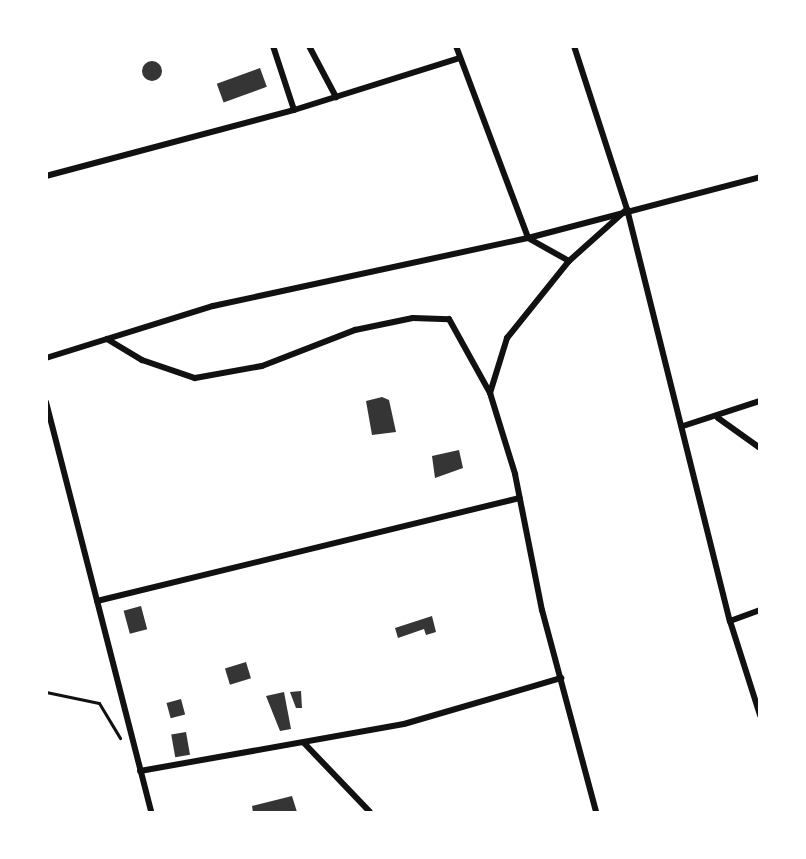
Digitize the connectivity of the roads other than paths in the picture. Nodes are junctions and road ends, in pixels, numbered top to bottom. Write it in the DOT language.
graph roads {
  1 [pos="273,46"];
  2 [pos="309,46"];
  3 [pos="456,46"];
  4 [pos="574,46"];
  5 [pos="460,58"];
  6 [pos="336,97"];
  7 [pos="294,110"];
  8 [pos="46,176"];
  9 [pos="759,177"];
  10 [pos="627,209"];
  11 [pos="528,238"];
  12 [pos="568,261"];
  13 [pos="107,339"];
  14 [pos="46,358"];
  15 [pos="490,393"];
  16 [pos="759,401"];
  17 [pos="46,402"];
  18 [pos="718,418"];
  19 [pos="683,426"];
  20 [pos="759,448"];
  21 [pos="520,498"];
  22 [pos="97,601"];
  23 [pos="759,610"];
  24 [pos="730,621"];
  25 [pos="561,678"];
  26 [pos="759,715"];
  27 [pos="304,743"];
  28 [pos="140,771"];
  29 [pos="151,813"];
  30 [pos="370,813"];
  31 [pos="596,813"];
  1 -- 7 [label="street"];
  2 -- 6 [label="street"];
  3 -- 5 [label="street"];
  4 -- 10 [label="street"];
  5 -- 6 [label="street"];
  5 -- 11 [label="street"];
  6 -- 7 [label="street"];
  7 -- 8 [label="street"];
  9 -- 10 [label="street"];
  10 -- 11 [label="street"];
  10 -- 12 [label="street"];
  10 -- 19 [label="street"];
  11 -- 12 [label="street"];
  11 -- 13 [label="street"];
  12 -- 15 [label="street"];
  13 -- 14 [label="street"];
  13 -- 15 [label="street"];
  15 -- 21 [label="street"];
  16 -- 18 [label="street"];
  17 -- 22 [label="street"];
  18 -- 19 [label="street"];
  18 -- 20 [label="street"];
  19 -- 24 [label="street"];
  21 -- 22 [label="street"];
  21 -- 25 [label="street"];
  22 -- 28 [label="street"];
  23 -- 24 [label="street"];
  24 -- 26 [label="street"];
  25 -- 27 [label="street"];
  25 -- 31 [label="street"];
  27 -- 28 [label="street"];
  27 -- 30 [label="street"];
  28 -- 29 [label="street"];
}
